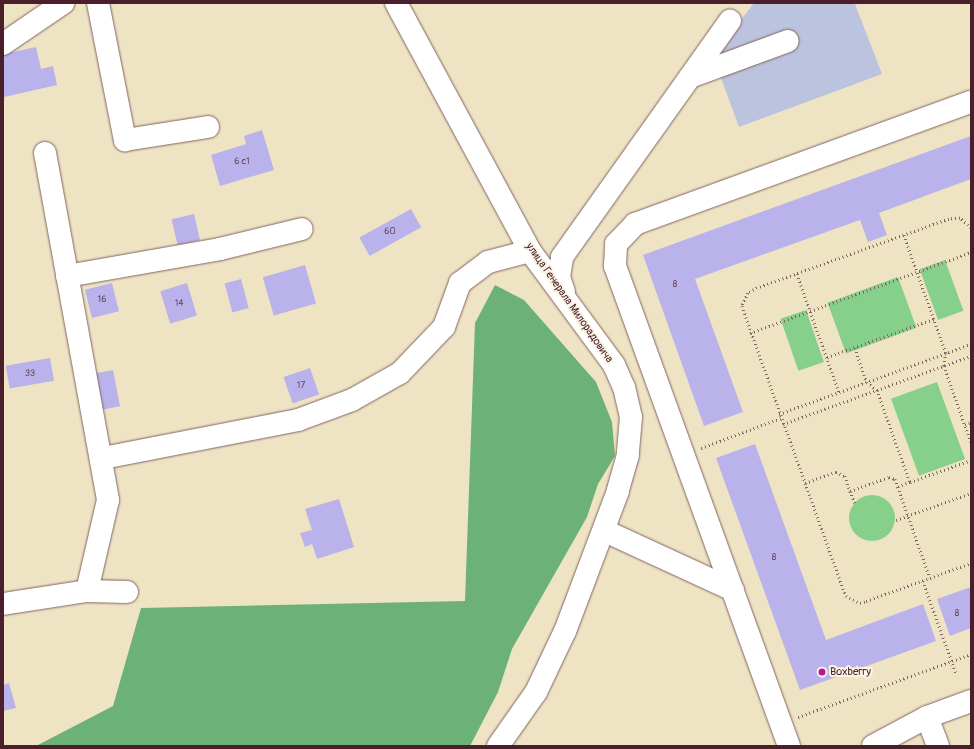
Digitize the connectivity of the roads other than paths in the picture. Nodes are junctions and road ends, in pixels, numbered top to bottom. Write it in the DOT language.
graph roads {
  1 [pos="63,3"];
  2 [pos="98,3"];
  3 [pos="396,3"];
  4 [pos="730,21"];
  5 [pos="788,41"];
  6 [pos="3,44"];
  7 [pos="690,77"];
  8 [pos="971,102"];
  9 [pos="208,127"];
  10 [pos="45,152"];
  11 [pos="302,228"];
  12 [pos="530,251"];
  13 [pos="66,276"];
  14 [pos="566,299"];
  15 [pos="103,458"];
  16 [pos="605,530"];
  17 [pos="733,590"];
  18 [pos="87,591"];
  19 [pos="127,592"];
  20 [pos="3,604"];
  21 [pos="971,701"];
  22 [pos="927,717"];
  23 [pos="498,746"];
  24 [pos="789,746"];
  25 [pos="873,746"];
  26 [pos="938,746"];
  1 -- 6 [label="street"];
  2 -- 9 [label="street"];
  3 -- 12 [label="street, улица Генерала Милорадовича"];
  4 -- 7 [label="street"];
  5 -- 7 [label="street"];
  7 -- 14 [label="street"];
  8 -- 17 [label="street"];
  10 -- 13 [label="street"];
  11 -- 13 [label="street"];
  12 -- 14 [label="street, улица Генерала Милорадовича"];
  12 -- 15 [label="street"];
  13 -- 15 [label="street"];
  14 -- 16 [label="street, улица Генерала Милорадовича"];
  15 -- 18 [label="street"];
  16 -- 17 [label="street"];
  16 -- 23 [label="street, улица Генерала Милорадовича"];
  17 -- 24 [label="street"];
  18 -- 19 [label="street"];
  18 -- 20 [label="street"];
  21 -- 22 [label="street"];
  22 -- 25 [label="street"];
  22 -- 26 [label="street"];
}
